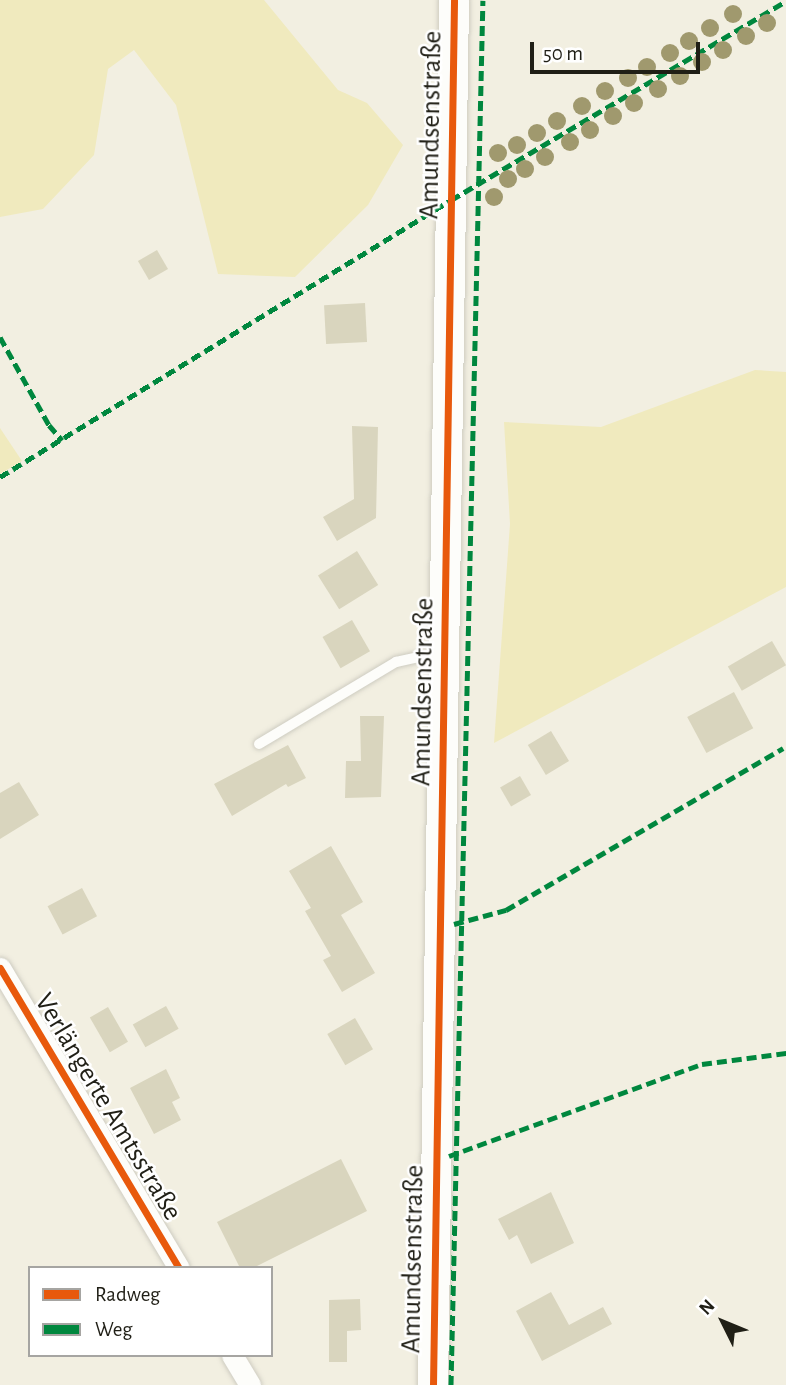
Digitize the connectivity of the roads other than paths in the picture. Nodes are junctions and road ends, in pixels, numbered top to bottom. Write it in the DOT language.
graph roads {
  1 [pos="454,0"];
  2 [pos="445,652"];
  3 [pos="259,744"];
  4 [pos="0,968"];
  5 [pos="178,1266"];
  6 [pos="233,1357"];
  7 [pos="250,1385"];
  8 [pos="433,1385"];
  1 -- 2 [label="street, Amundsenstraße"];
  2 -- 3 [label="lane"];
  2 -- 8 [label="street, Amundsenstraße"];
  4 -- 5 [label="street, Verlängerte Amtsstraße"];
  6 -- 7 [label="street"];
}
